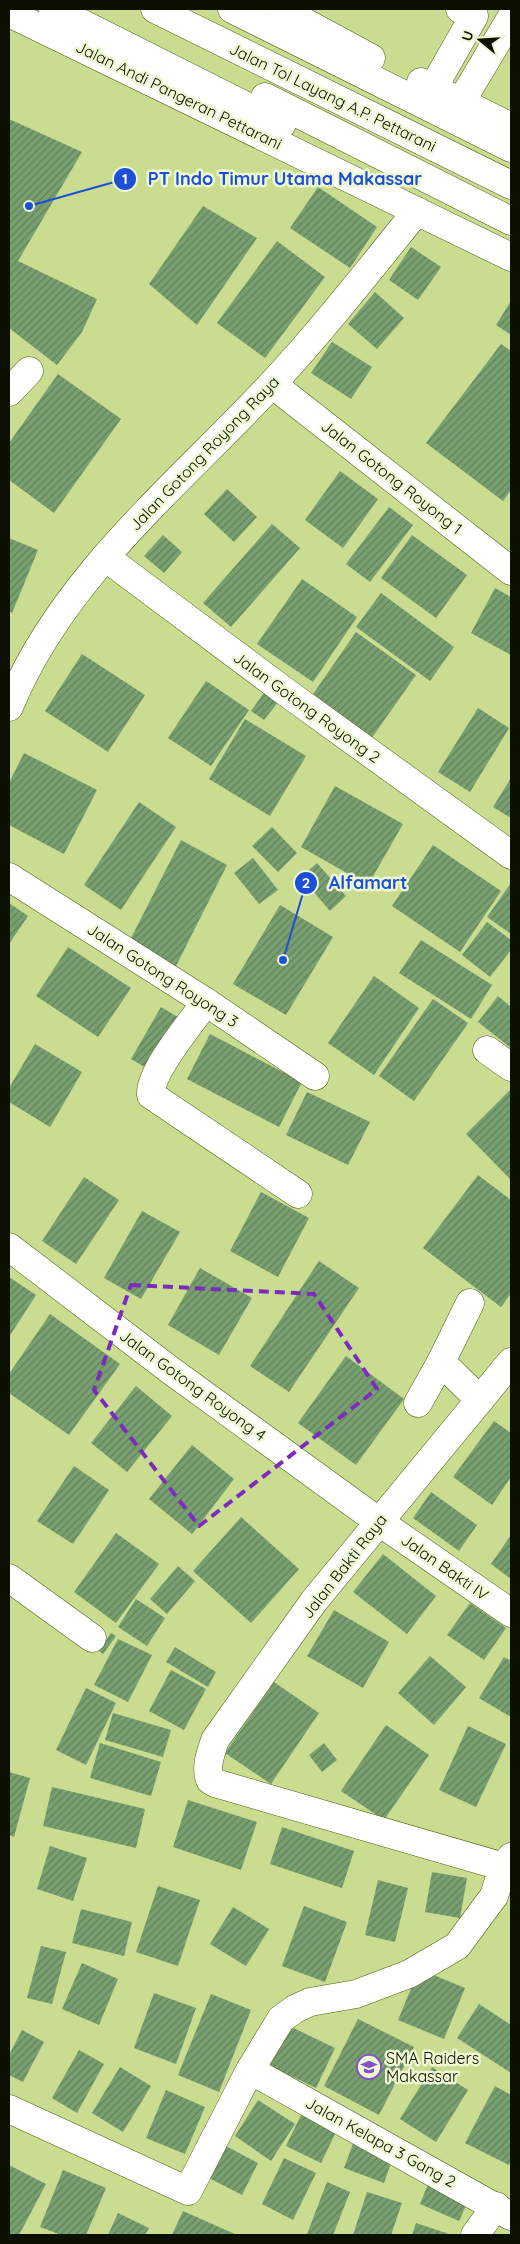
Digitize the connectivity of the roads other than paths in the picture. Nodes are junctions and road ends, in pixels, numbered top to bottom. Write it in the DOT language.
graph roads {
  1 [pos="53,9"];
  2 [pos="88,9"];
  3 [pos="155,9"];
  4 [pos="232,9"];
  5 [pos="280,9"];
  6 [pos="460,9"];
  7 [pos="9,13"];
  8 [pos="511,18"];
  9 [pos="433,88"];
  10 [pos="461,102"];
  11 [pos="511,126"];
  12 [pos="511,148"];
  13 [pos="511,185"];
  14 [pos="420,203"];
  15 [pos="511,221"];
  16 [pos="511,241"];
  17 [pos="511,257"];
  18 [pos="29,371"];
  19 [pos="272,384"];
  20 [pos="9,392"];
  21 [pos="105,557"];
  22 [pos="511,571"];
  23 [pos="9,707"];
  24 [pos="511,855"];
  25 [pos="9,877"];
  26 [pos="206,1002"];
  27 [pos="487,1050"];
  28 [pos="511,1068"];
  29 [pos="315,1076"];
  30 [pos="298,1194"];
  31 [pos="9,1247"];
  32 [pos="470,1303"];
  33 [pos="441,1362"];
  34 [pos="507,1376"];
  35 [pos="480,1400"];
  36 [pos="418,1403"];
  37 [pos="378,1521"];
  38 [pos="9,1578"];
  39 [pos="511,1613"];
  40 [pos="92,1638"];
  41 [pos="508,1864"];
  42 [pos="250,2070"];
  43 [pos="9,2109"];
  44 [pos="504,2211"];
  45 [pos="475,2235"];
  1 -- 14 [label="main road"];
  2 -- 15 [label="main road"];
  3 -- 13 [label="main road, Jalan Tol Layang A.P. Pettarani"];
  4 -- 12 [label="main road, Jalan Tol Layang A.P. Pettarani"];
  5 -- 9 [label="main road"];
  6 -- 9 [label="main road"];
  7 -- 14 [label="main road, Jalan Andi Pangeran Pettarani"];
  8 -- 10 [label="main road"];
  9 -- 10 [label="main road"];
  10 -- 11 [label="main road"];
  14 -- 16 [label="main road"];
  14 -- 17 [label="main road, Jalan Andi Pangeran Pettarani"];
  14 -- 19 [label="main road, Jalan Gotong Royong Raya"];
  18 -- 20 [label="main road"];
  19 -- 21 [label="main road, Jalan Gotong Royong Raya"];
  19 -- 22 [label="main road, Jalan Gotong Royong 1"];
  21 -- 23 [label="main road, Jalan Gotong Royong Raya"];
  21 -- 24 [label="main road, Jalan Gotong Royong 2"];
  25 -- 26 [label="main road, Jalan Gotong Royong 3"];
  26 -- 29 [label="main road, Jalan Gotong Royong 3"];
  26 -- 30 [label="main road"];
  27 -- 28 [label="main road"];
  31 -- 37 [label="main road, Jalan Gotong Royong 4"];
  32 -- 33 [label="main road"];
  33 -- 35 [label="main road"];
  33 -- 36 [label="main road"];
  34 -- 35 [label="main road, Jalan Bakti Raya"];
  35 -- 37 [label="main road, Jalan Bakti Raya"];
  37 -- 39 [label="main road, Jalan Bakti IV"];
  37 -- 41 [label="main road, Jalan Bakti Raya"];
  38 -- 40 [label="main road"];
  41 -- 42 [label="main road"];
  42 -- 43 [label="main road"];
  42 -- 44 [label="main road, Jalan Kelapa 3 Gang 2"];
  44 -- 45 [label="main road"];
}
